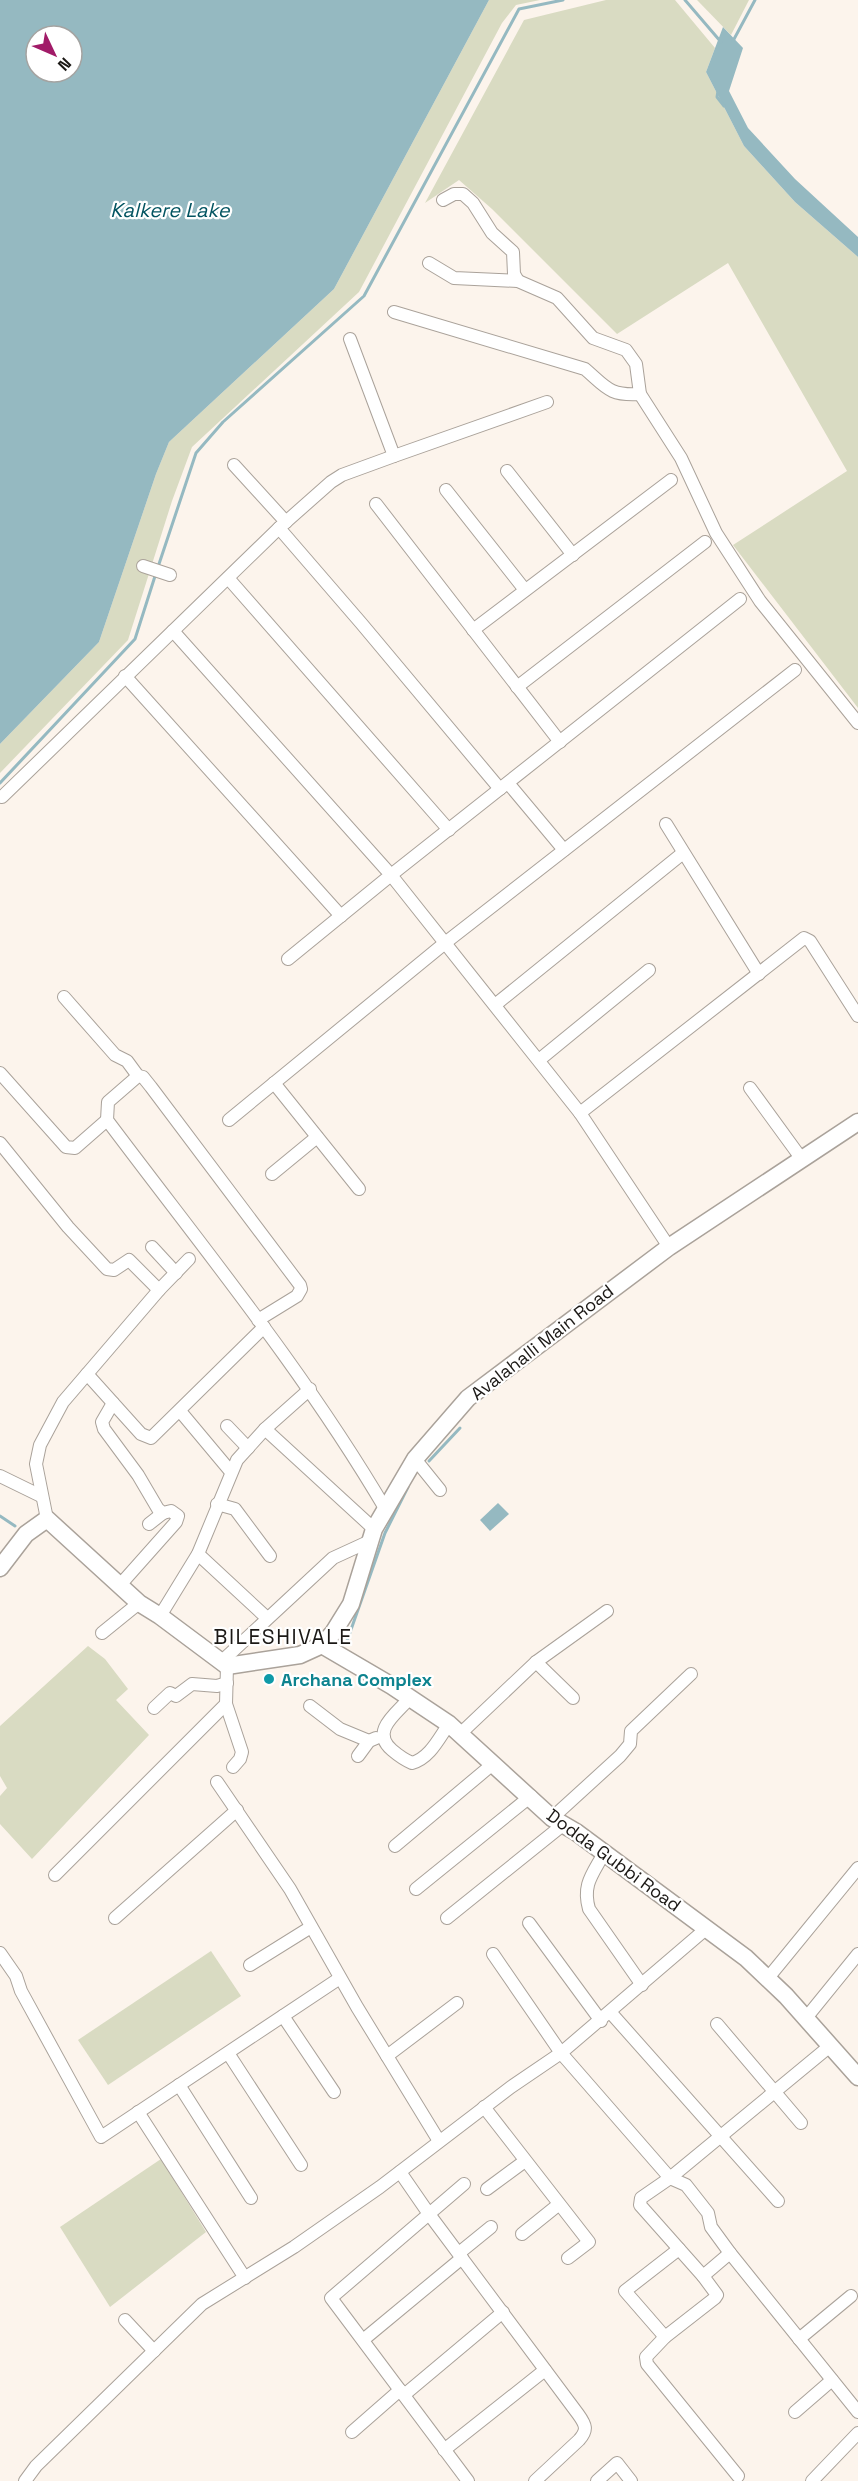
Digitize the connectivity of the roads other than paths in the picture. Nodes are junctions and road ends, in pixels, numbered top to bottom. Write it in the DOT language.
graph roads {
  1 [pos="443,200"];
  2 [pos="429,263"];
  3 [pos="518,281"];
  4 [pos="394,312"];
  5 [pos="350,339"];
  6 [pos="640,394"];
  7 [pos="547,402"];
  8 [pos="394,456"];
  9 [pos="234,465"];
  10 [pos="507,471"];
  11 [pos="671,480"];
  12 [pos="446,490"];
  13 [pos="376,504"];
  14 [pos="282,525"];
  15 [pos="705,542"];
  16 [pos="573,555"];
  17 [pos="228,578"];
  18 [pos="525,590"];
  19 [pos="740,599"];
  20 [pos="473,630"];
  21 [pos="173,631"];
  22 [pos="795,670"];
  23 [pos="125,676"];
  24 [pos="517,687"];
  25 [pos="858,723"];
  26 [pos="560,742"];
  27 [pos="504,786"];
  28 [pos="2,797"];
  29 [pos="666,824"];
  30 [pos="449,830"];
  31 [pos="564,850"];
  32 [pos="683,853"];
  33 [pos="391,875"];
  34 [pos="341,916"];
  35 [pos="445,943"];
  36 [pos="288,959"];
  37 [pos="649,970"];
  38 [pos="759,974"];
  39 [pos="64,997"];
  40 [pos="495,1005"];
  41 [pos="858,1016"];
  42 [pos="539,1060"];
  43 [pos="0,1073"];
  44 [pos="138,1076"];
  45 [pos="274,1083"];
  46 [pos="750,1088"];
  47 [pos="580,1113"];
  48 [pos="107,1120"];
  49 [pos="229,1120"];
  50 [pos="858,1122"];
  51 [pos="317,1137"];
  52 [pos="0,1143"];
  53 [pos="801,1158"];
  54 [pos="272,1174"];
  55 [pos="359,1190"];
  56 [pos="152,1247"];
  57 [pos="669,1247"];
  58 [pos="189,1259"];
  59 [pos="176,1272"];
  60 [pos="159,1290"];
  61 [pos="261,1324"];
  62 [pos="87,1374"];
  63 [pos="310,1389"];
  64 [pos="113,1403"];
  65 [pos="180,1411"];
  66 [pos="226,1426"];
  67 [pos="265,1429"];
  68 [pos="248,1448"];
  69 [pos="416,1459"];
  70 [pos="231,1472"];
  71 [pos="0,1476"];
  72 [pos="440,1490"];
  73 [pos="41,1496"];
  74 [pos="217,1504"];
  75 [pos="386,1510"];
  76 [pos="163,1513"];
  77 [pos="47,1520"];
  78 [pos="149,1524"];
  79 [pos="372,1535"];
  80 [pos="198,1554"];
  81 [pos="270,1556"];
  82 [pos="0,1568"];
  83 [pos="120,1586"];
  84 [pos="139,1603"];
  85 [pos="606,1611"];
  86 [pos="160,1616"];
  87 [pos="267,1618"];
  88 [pos="102,1634"];
  89 [pos="322,1645"];
  90 [pos="536,1662"];
  91 [pos="224,1664"];
  92 [pos="691,1674"];
  93 [pos="227,1683"];
  94 [pos="410,1698"];
  95 [pos="573,1698"];
  96 [pos="226,1704"];
  97 [pos="309,1706"];
  98 [pos="154,1708"];
  99 [pos="455,1729"];
  100 [pos="382,1735"];
  101 [pos="369,1741"];
  102 [pos="358,1756"];
  103 [pos="494,1763"];
  104 [pos="233,1767"];
  105 [pos="217,1782"];
  106 [pos="531,1796"];
  107 [pos="237,1810"];
  108 [pos="558,1821"];
  109 [pos="395,1846"];
  110 [pos="604,1853"];
  111 [pos="858,1868"];
  112 [pos="55,1875"];
  113 [pos="416,1888"];
  114 [pos="115,1918"];
  115 [pos="447,1918"];
  116 [pos="529,1923"];
  117 [pos="311,1927"];
  118 [pos="707,1928"];
  119 [pos="0,1953"];
  120 [pos="493,1954"];
  121 [pos="858,1954"];
  122 [pos="250,1965"];
  123 [pos="340,1978"];
  124 [pos="768,1978"];
  125 [pos="642,1985"];
  126 [pos="457,2003"];
  127 [pos="284,2016"];
  128 [pos="606,2017"];
  129 [pos="806,2018"];
  130 [pos="717,2024"];
  131 [pos="830,2046"];
  132 [pos="228,2053"];
  133 [pos="561,2053"];
  134 [pos="387,2056"];
  135 [pos="858,2077"];
  136 [pos="179,2085"];
  137 [pos="334,2092"];
  138 [pos="774,2092"];
  139 [pos="484,2107"];
  140 [pos="138,2112"];
  141 [pos="801,2123"];
  142 [pos="720,2136"];
  143 [pos="439,2141"];
  144 [pos="525,2162"];
  145 [pos="301,2165"];
  146 [pos="400,2172"];
  147 [pos="670,2178"];
  148 [pos="464,2184"];
  149 [pos="487,2189"];
  150 [pos="251,2198"];
  151 [pos="778,2201"];
  152 [pos="558,2205"];
  153 [pos="429,2214"];
  154 [pos="491,2227"];
  155 [pos="522,2234"];
  156 [pos="679,2249"];
  157 [pos="730,2253"];
  158 [pos="460,2255"];
  159 [pos="568,2258"];
  160 [pos="703,2276"];
  161 [pos="245,2277"];
  162 [pos="851,2296"];
  163 [pos="503,2312"];
  164 [pos="125,2320"];
  165 [pos="665,2337"];
  166 [pos="799,2339"];
  167 [pos="363,2340"];
  168 [pos="154,2351"];
  169 [pos="545,2370"];
  170 [pos="832,2380"];
  171 [pos="402,2392"];
  172 [pos="795,2412"];
  173 [pos="858,2412"];
  174 [pos="352,2432"];
  175 [pos="858,2433"];
  176 [pos="444,2450"];
  177 [pos="738,2476"];
  178 [pos="25,2481"];
  179 [pos="468,2481"];
  180 [pos="535,2481"];
  181 [pos="597,2481"];
  182 [pos="631,2481"];
  183 [pos="812,2481"];
  1 -- 3 [label="street"];
  2 -- 3 [label="street"];
  3 -- 6 [label="street"];
  4 -- 6 [label="street"];
  5 -- 8 [label="street"];
  6 -- 25 [label="street"];
  7 -- 8 [label="street"];
  8 -- 14 [label="street"];
  9 -- 14 [label="street"];
  10 -- 16 [label="street"];
  11 -- 16 [label="street"];
  12 -- 18 [label="street"];
  13 -- 20 [label="street"];
  14 -- 17 [label="street"];
  14 -- 27 [label="street"];
  15 -- 24 [label="street"];
  16 -- 18 [label="street"];
  17 -- 21 [label="street"];
  17 -- 30 [label="street"];
  18 -- 20 [label="street"];
  19 -- 26 [label="street"];
  20 -- 24 [label="street"];
  21 -- 23 [label="street"];
  21 -- 33 [label="street"];
  22 -- 31 [label="street"];
  23 -- 28 [label="street"];
  23 -- 34 [label="street"];
  24 -- 26 [label="street"];
  26 -- 27 [label="street"];
  27 -- 30 [label="street"];
  27 -- 31 [label="street"];
  29 -- 32 [label="street"];
  30 -- 33 [label="street"];
  31 -- 35 [label="street"];
  32 -- 38 [label="street"];
  32 -- 40 [label="street"];
  33 -- 34 [label="street"];
  33 -- 35 [label="street"];
  34 -- 36 [label="street"];
  35 -- 40 [label="street"];
  35 -- 45 [label="street"];
  37 -- 42 [label="street"];
  38 -- 41 [label="street"];
  38 -- 47 [label="street"];
  39 -- 44 [label="street"];
  40 -- 42 [label="street"];
  42 -- 47 [label="street"];
  43 -- 48 [label="street"];
  44 -- 48 [label="street"];
  44 -- 61 [label="street"];
  45 -- 49 [label="street"];
  45 -- 51 [label="street"];
  46 -- 53 [label="street"];
  47 -- 57 [label="street"];
  48 -- 61 [label="street"];
  50 -- 53 [label="main road, Avalahalli Main Road"];
  51 -- 54 [label="street"];
  51 -- 55 [label="street"];
  52 -- 60 [label="street"];
  53 -- 57 [label="main road, Avalahalli Main Road"];
  56 -- 59 [label="street"];
  57 -- 69 [label="main road, Avalahalli Main Road"];
  58 -- 59 [label="street"];
  59 -- 60 [label="street"];
  60 -- 62 [label="street"];
  61 -- 63 [label="street"];
  61 -- 65 [label="street"];
  62 -- 64 [label="street"];
  62 -- 73 [label="street"];
  63 -- 67 [label="street"];
  63 -- 75 [label="street"];
  64 -- 65 [label="street"];
  64 -- 76 [label="street"];
  65 -- 70 [label="street"];
  66 -- 68 [label="street"];
  67 -- 68 [label="street"];
  67 -- 79 [label="street"];
  68 -- 70 [label="street"];
  69 -- 72 [label="street"];
  69 -- 75 [label="main road, Avalahalli Main Road"];
  70 -- 74 [label="street"];
  71 -- 73 [label="street"];
  73 -- 77 [label="street"];
  74 -- 80 [label="street"];
  74 -- 81 [label="street"];
  75 -- 79 [label="main road, Avalahalli Main Road"];
  76 -- 78 [label="street"];
  76 -- 83 [label="street"];
  77 -- 82 [label="main road"];
  77 -- 83 [label="main road"];
  79 -- 87 [label="street"];
  79 -- 89 [label="main road, Avalahalli Main Road"];
  80 -- 86 [label="street"];
  80 -- 87 [label="street"];
  83 -- 84 [label="main road"];
  84 -- 86 [label="main road"];
  84 -- 88 [label="street"];
  85 -- 90 [label="street"];
  86 -- 91 [label="main road"];
  87 -- 91 [label="street"];
  89 -- 91 [label="main road"];
  89 -- 94 [label="main road, Dodda Gubbi Road"];
  90 -- 95 [label="street"];
  90 -- 99 [label="street"];
  91 -- 93 [label="street"];
  92 -- 108 [label="street"];
  93 -- 96 [label="street"];
  93 -- 98 [label="street"];
  94 -- 99 [label="main road, Dodda Gubbi Road"];
  94 -- 100 [label="street"];
  96 -- 104 [label="street"];
  96 -- 112 [label="street"];
  97 -- 101 [label="street"];
  99 -- 100 [label="street"];
  99 -- 103 [label="main road, Dodda Gubbi Road"];
  100 -- 101 [label="street"];
  101 -- 102 [label="street"];
  103 -- 106 [label="main road, Dodda Gubbi Road"];
  103 -- 109 [label="street"];
  105 -- 107 [label="street"];
  106 -- 108 [label="main road, Dodda Gubbi Road"];
  106 -- 113 [label="street"];
  107 -- 114 [label="street"];
  107 -- 117 [label="street"];
  108 -- 110 [label="main road, Dodda Gubbi Road"];
  108 -- 115 [label="street"];
  110 -- 118 [label="main road, Dodda Gubbi Road"];
  110 -- 125 [label="street"];
  111 -- 124 [label="street"];
  116 -- 128 [label="street"];
  117 -- 122 [label="street"];
  117 -- 123 [label="street"];
  118 -- 124 [label="main road, Dodda Gubbi Road"];
  118 -- 125 [label="street"];
  119 -- 140 [label="street"];
  120 -- 133 [label="street"];
  121 -- 129 [label="street"];
  123 -- 127 [label="street"];
  123 -- 134 [label="street"];
  124 -- 129 [label="main road, Dodda Gubbi Road"];
  125 -- 128 [label="street"];
  126 -- 134 [label="street"];
  127 -- 132 [label="street"];
  127 -- 137 [label="street"];
  128 -- 133 [label="street"];
  128 -- 142 [label="street"];
  129 -- 131 [label="main road, Dodda Gubbi Road"];
  130 -- 138 [label="street"];
  131 -- 135 [label="main road, Dodda Gubbi Road"];
  131 -- 138 [label="street"];
  132 -- 136 [label="street"];
  132 -- 145 [label="street"];
  133 -- 139 [label="street"];
  133 -- 147 [label="street"];
  134 -- 143 [label="street"];
  136 -- 140 [label="street"];
  136 -- 150 [label="street"];
  138 -- 141 [label="street"];
  138 -- 142 [label="street"];
  139 -- 143 [label="street"];
  139 -- 144 [label="street"];
  140 -- 161 [label="street"];
  142 -- 147 [label="street"];
  142 -- 151 [label="street"];
  143 -- 146 [label="street"];
  144 -- 149 [label="street"];
  144 -- 152 [label="street"];
  146 -- 153 [label="street"];
  146 -- 161 [label="street"];
  147 -- 156 [label="street"];
  147 -- 157 [label="street"];
  148 -- 153 [label="street"];
  152 -- 155 [label="street"];
  152 -- 159 [label="street"];
  153 -- 158 [label="street"];
  153 -- 167 [label="street"];
  154 -- 158 [label="street"];
  156 -- 160 [label="street"];
  156 -- 165 [label="street"];
  157 -- 160 [label="street"];
  157 -- 166 [label="street"];
  158 -- 163 [label="street"];
  158 -- 167 [label="street"];
  160 -- 165 [label="street"];
  161 -- 168 [label="street"];
  162 -- 166 [label="street"];
  163 -- 169 [label="street"];
  163 -- 171 [label="street"];
  164 -- 168 [label="street"];
  165 -- 177 [label="street"];
  166 -- 170 [label="street"];
  167 -- 171 [label="street"];
  168 -- 178 [label="street"];
  169 -- 176 [label="street"];
  169 -- 180 [label="street"];
  170 -- 172 [label="street"];
  170 -- 173 [label="street"];
  171 -- 174 [label="street"];
  171 -- 176 [label="street"];
  175 -- 183 [label="street"];
  176 -- 179 [label="street"];
  181 -- 182 [label="street"];
}
